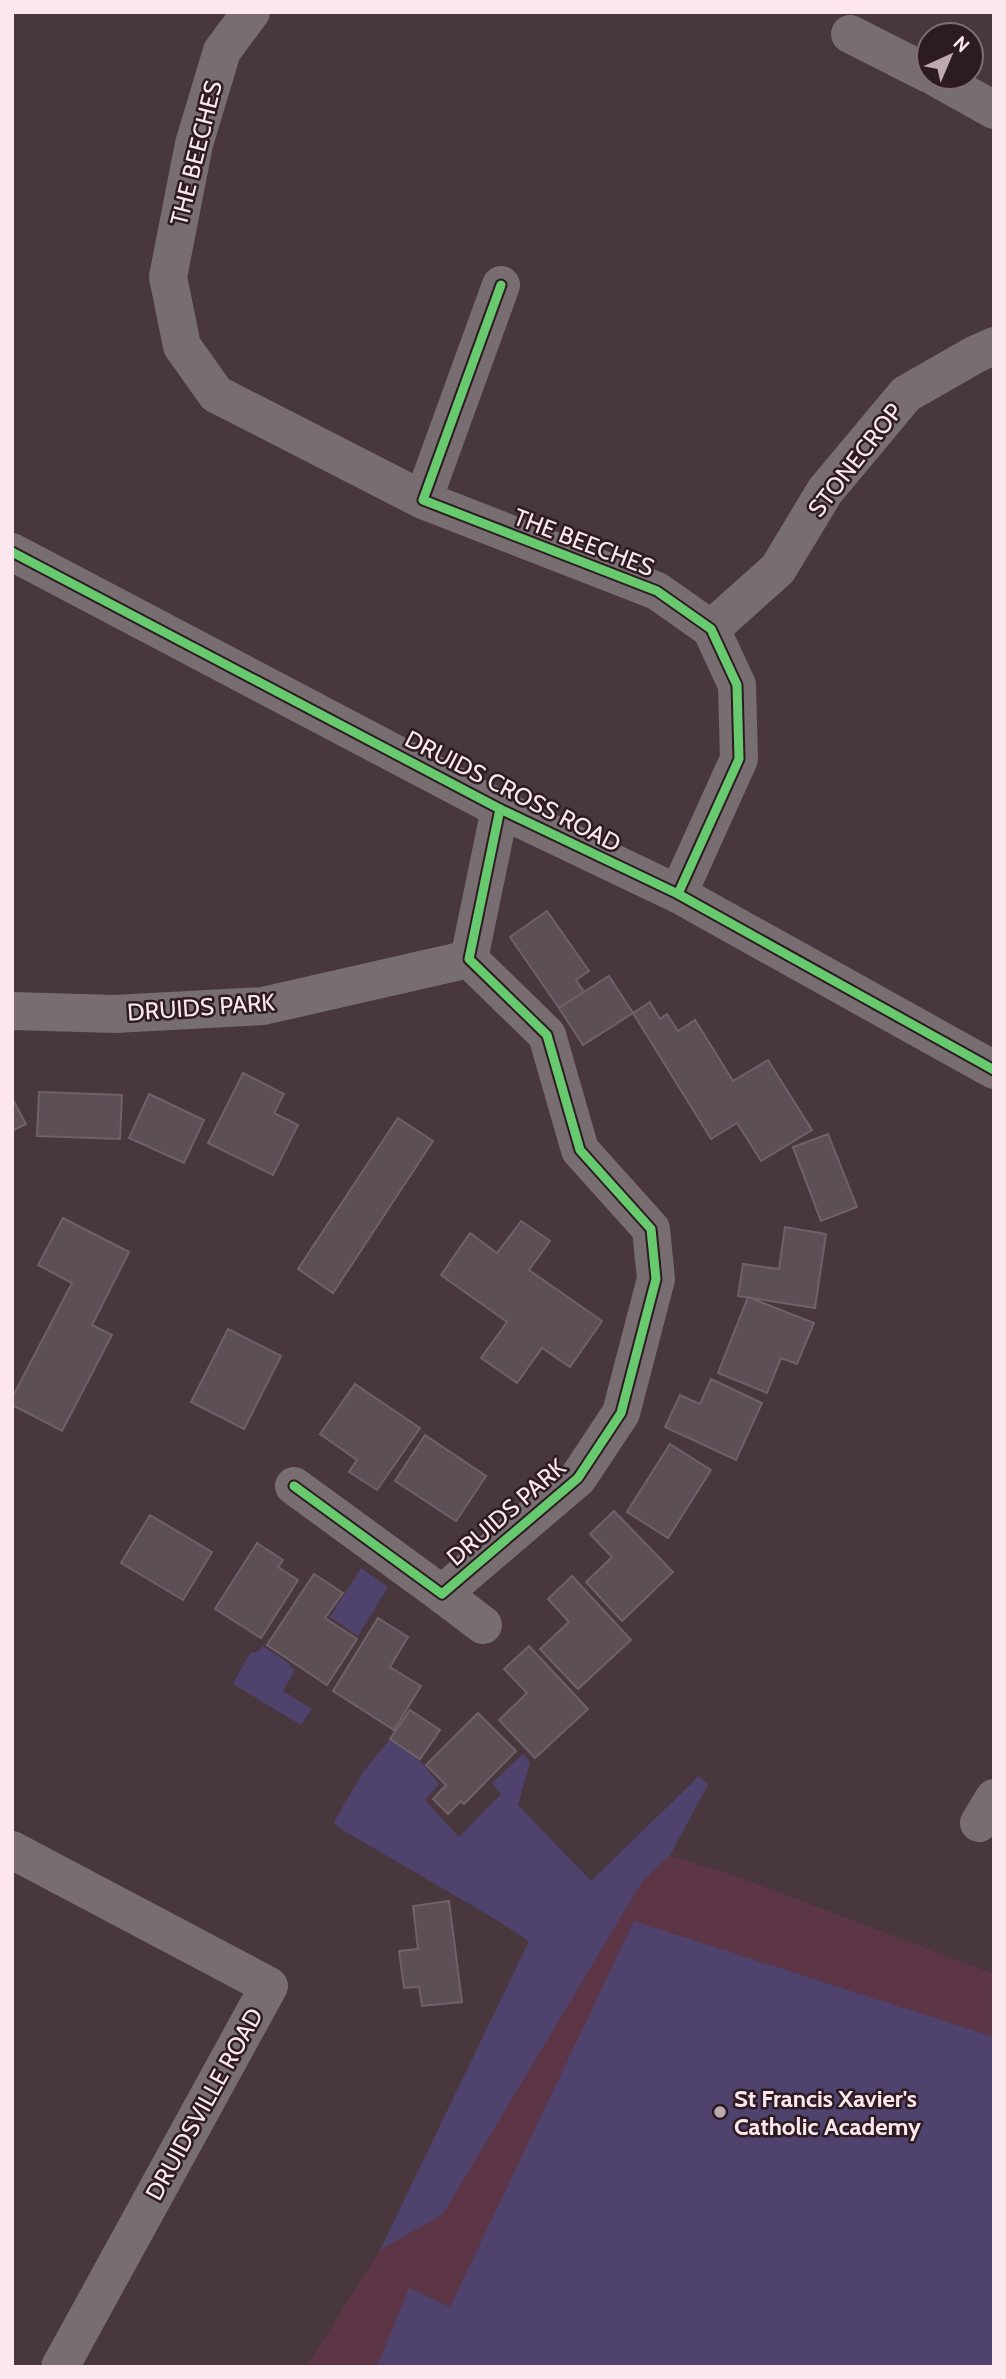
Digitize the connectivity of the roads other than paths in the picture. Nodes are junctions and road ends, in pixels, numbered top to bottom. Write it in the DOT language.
graph roads {
  1 [pos="251,12"];
  2 [pos="850,34"];
  3 [pos="915,67"];
  4 [pos="960,91"];
  5 [pos="994,110"];
  6 [pos="501,285"];
  7 [pos="994,346"];
  8 [pos="424,500"];
  9 [pos="12,552"];
  10 [pos="710,629"];
  11 [pos="500,809"];
  12 [pos="678,894"];
  13 [pos="470,959"];
  14 [pos="12,1011"];
  15 [pos="994,1070"];
  16 [pos="295,1486"];
  17 [pos="442,1594"];
  18 [pos="483,1625"];
  19 [pos="12,1850"];
  20 [pos="60,2367"];
  1 -- 8 [label="street, THE BEECHES"];
  2 -- 3 [label="street"];
  4 -- 5 [label="street"];
  6 -- 8 [label="street"];
  7 -- 10 [label="street, STONECROP"];
  8 -- 10 [label="street, THE BEECHES"];
  9 -- 11 [label="street, DRUIDS CROSS ROAD"];
  10 -- 12 [label="street, THE BEECHES"];
  11 -- 12 [label="street, DRUIDS CROSS ROAD"];
  11 -- 13 [label="street"];
  12 -- 15 [label="street, DRUIDS CROSS ROAD"];
  13 -- 14 [label="street, DRUIDS PARK"];
  13 -- 17 [label="street, DRUIDS PARK"];
  16 -- 17 [label="street, DRUIDS PARK"];
  17 -- 18 [label="street, DRUIDS PARK"];
  19 -- 20 [label="street, DRUIDSVILLE ROAD"];
}
